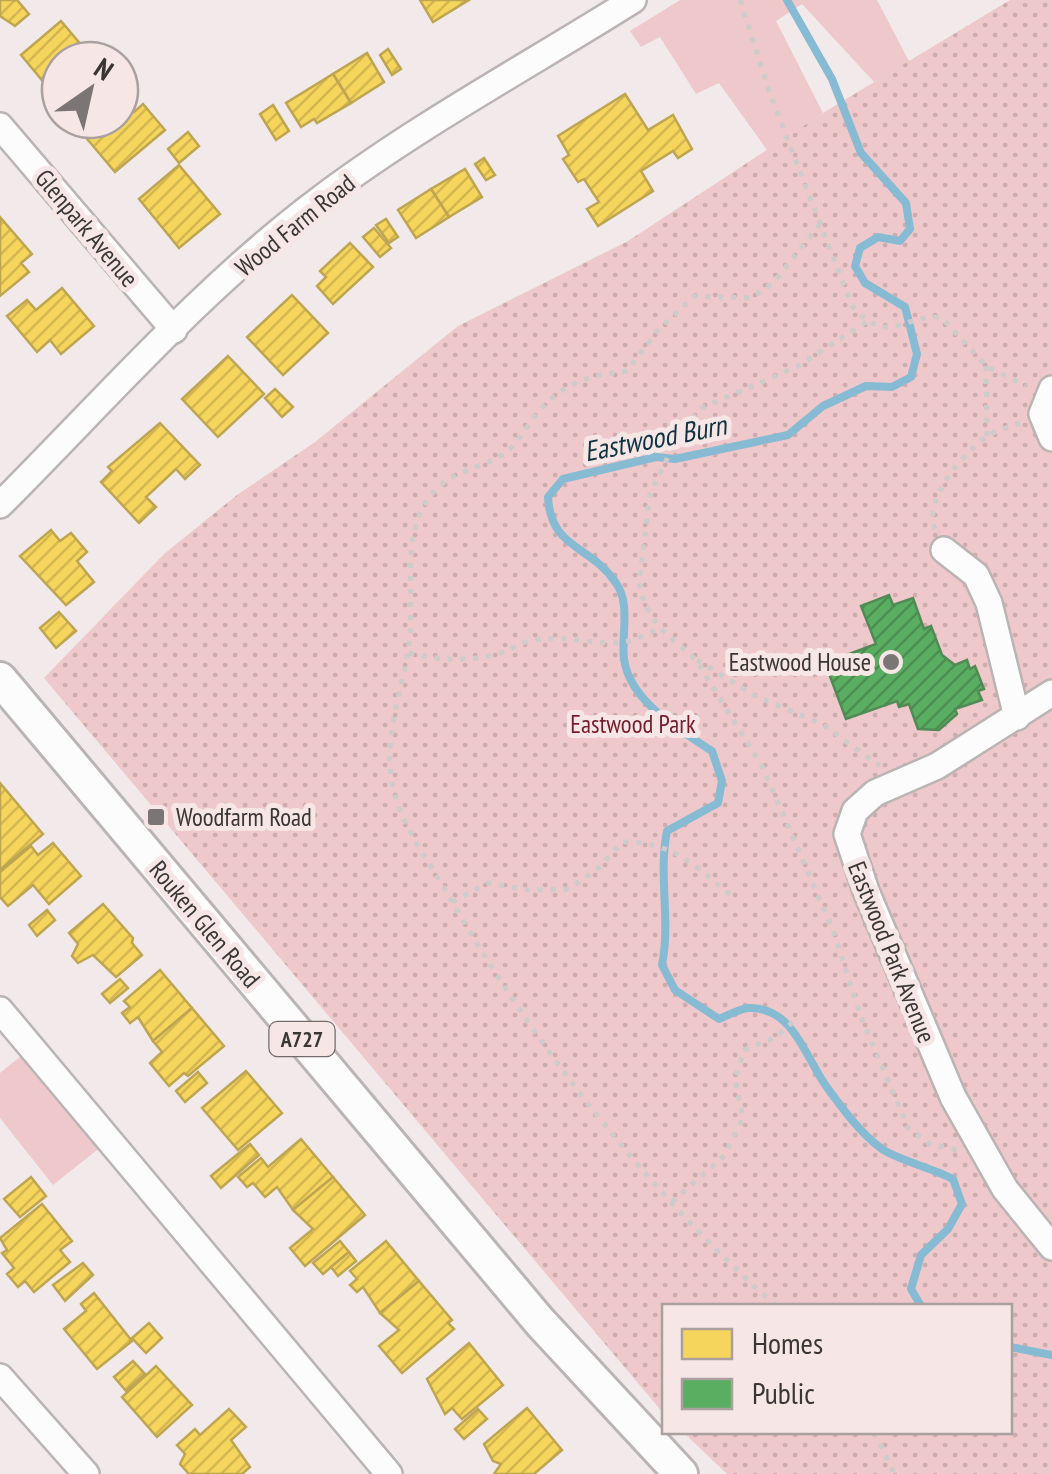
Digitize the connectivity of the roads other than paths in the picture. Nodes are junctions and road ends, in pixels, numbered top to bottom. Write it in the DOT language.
graph roads {
  1 [pos="633,0"];
  2 [pos="0,126"];
  3 [pos="174,330"];
  4 [pos="0,505"];
  5 [pos="944,550"];
  6 [pos="0,680"];
  7 [pos="1052,694"];
  8 [pos="1017,718"];
  9 [pos="0,1010"];
  10 [pos="1052,1247"];
  11 [pos="0,1377"];
  12 [pos="669,1468"];
  13 [pos="86,1474"];
  14 [pos="389,1474"];
  1 -- 3 [label="street, Wood Farm Road"];
  2 -- 3 [label="street, Glenpark Avenue"];
  3 -- 4 [label="street, Wood Farm Road"];
  5 -- 8 [label="street"];
  6 -- 12 [label="main road, Rouken Glen Road / A727"];
  7 -- 8 [label="street, Eastwood Park Avenue"];
  8 -- 10 [label="street, Eastwood Park Avenue"];
  9 -- 14 [label="street"];
  11 -- 13 [label="street"];
}
